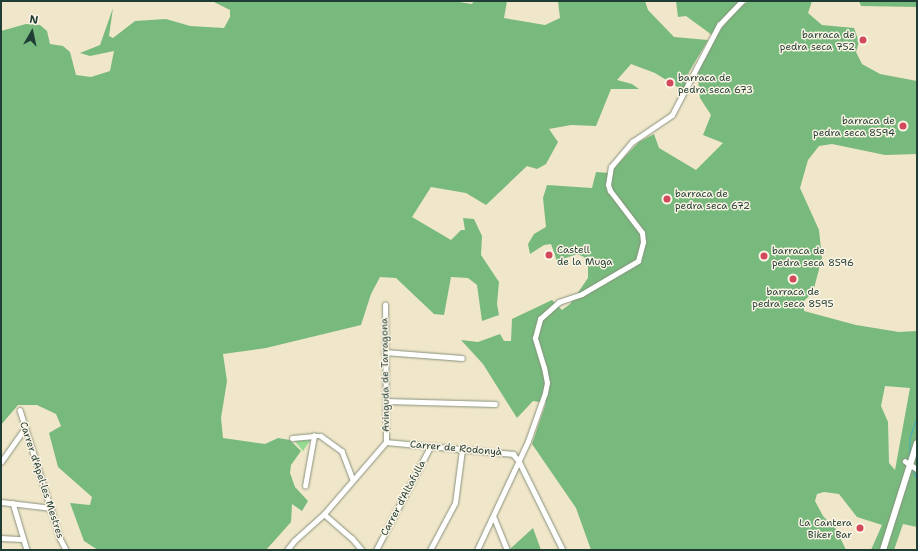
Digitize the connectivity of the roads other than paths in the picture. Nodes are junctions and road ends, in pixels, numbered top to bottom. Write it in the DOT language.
graph roads {
  1 [pos="742,1"];
  2 [pos="385,305"];
  3 [pos="384,352"];
  4 [pos="462,358"];
  5 [pos="386,401"];
  6 [pos="495,404"];
  7 [pos="20,410"];
  8 [pos="25,428"];
  9 [pos="314,436"];
  10 [pos="292,438"];
  11 [pos="386,442"];
  12 [pos="917,443"];
  13 [pos="430,447"];
  14 [pos="462,450"];
  15 [pos="910,460"];
  16 [pos="519,461"];
  17 [pos="1,462"];
  18 [pos="917,469"];
  19 [pos="353,479"];
  20 [pos="305,486"];
  21 [pos="1,502"];
  22 [pos="13,504"];
  23 [pos="52,508"];
  24 [pos="324,514"];
  25 [pos="494,517"];
  26 [pos="1,538"];
  27 [pos="22,539"];
  28 [pos="64,549"];
  29 [pos="26,550"];
  30 [pos="287,550"];
  31 [pos="362,550"];
  32 [pos="376,550"];
  33 [pos="430,550"];
  34 [pos="477,550"];
  35 [pos="507,550"];
  36 [pos="563,550"];
  37 [pos="883,550"];
  1 -- 16 [label="street"];
  2 -- 3 [label="street, Avinguda de Tarragona"];
  3 -- 4 [label="street"];
  3 -- 5 [label="street, Avinguda de Tarragona"];
  5 -- 6 [label="street"];
  5 -- 11 [label="street, Avinguda de Tarragona"];
  7 -- 8 [label="street, Carrer d'Apel·les Mestres"];
  8 -- 17 [label="street"];
  8 -- 23 [label="street, Carrer d'Apel·les Mestres"];
  9 -- 10 [label="street"];
  9 -- 19 [label="street"];
  9 -- 20 [label="street"];
  11 -- 13 [label="street, Carrer de Rodonyà"];
  11 -- 19 [label="street, Avinguda de Tarragona"];
  12 -- 15 [label="main road"];
  13 -- 14 [label="street, Carrer de Rodonyà"];
  13 -- 32 [label="street, Carrer d'Altafulla"];
  14 -- 16 [label="street, Carrer de Rodonyà"];
  14 -- 33 [label="street"];
  15 -- 18 [label="street"];
  15 -- 37 [label="main road"];
  16 -- 25 [label="street"];
  16 -- 36 [label="street"];
  19 -- 24 [label="street, Avinguda de Tarragona"];
  21 -- 22 [label="street"];
  22 -- 23 [label="street"];
  22 -- 27 [label="street"];
  23 -- 28 [label="street, Carrer d'Apel·les Mestres"];
  24 -- 30 [label="street, Avinguda de Tarragona"];
  24 -- 31 [label="street"];
  25 -- 34 [label="street"];
  25 -- 35 [label="street"];
  26 -- 27 [label="street"];
  27 -- 29 [label="street"];
}
